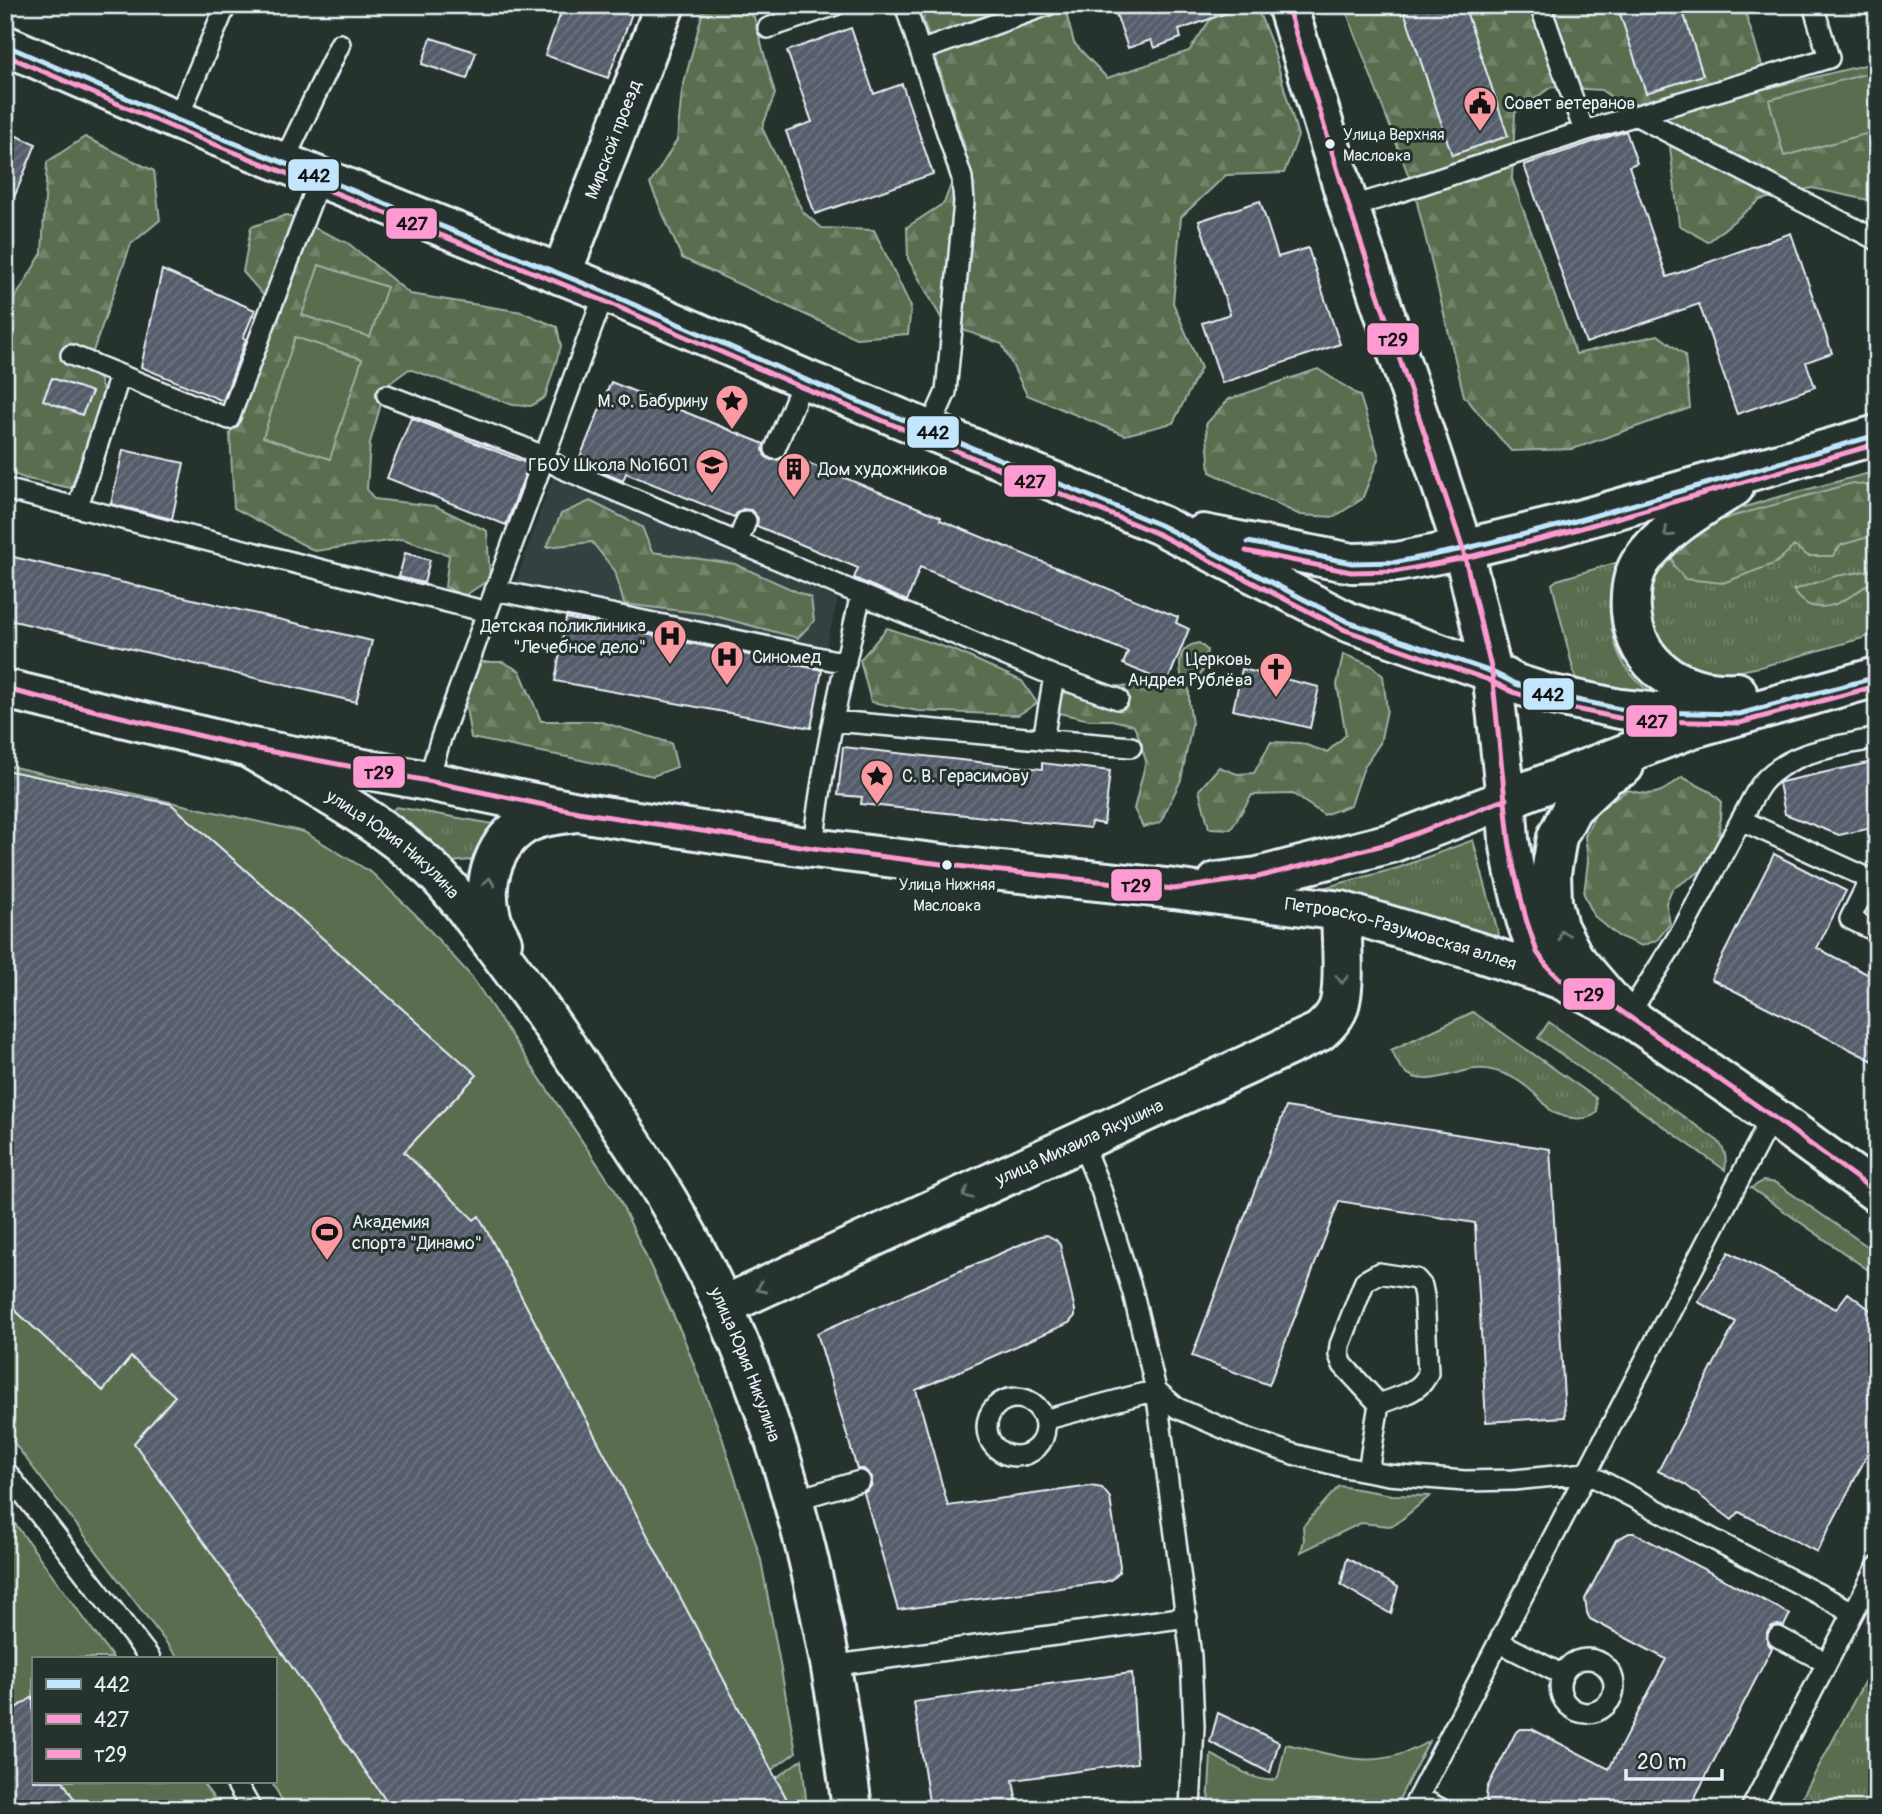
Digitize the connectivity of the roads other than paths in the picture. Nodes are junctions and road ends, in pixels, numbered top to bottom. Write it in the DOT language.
graph roads {
  1 [pos="226,5"];
  2 [pos="665,5"];
  3 [pos="836,5"];
  4 [pos="905,5"];
  5 [pos="1048,5"];
  6 [pos="1287,5"];
  7 [pos="1540,5"];
  8 [pos="1813,5"];
  9 [pos="768,28"];
  10 [pos="340,44"];
  11 [pos="5,45"];
  12 [pos="920,51"];
  13 [pos="1637,116"];
  14 [pos="177,120"];
  15 [pos="1584,131"];
  16 [pos="283,163"];
  17 [pos="320,178"];
  18 [pos="1349,206"];
  19 [pos="1877,240"];
  20 [pos="561,275"];
  21 [pos="605,292"];
  22 [pos="71,355"];
  23 [pos="120,375"];
  24 [pos="804,379"];
  25 [pos="387,394"];
  26 [pos="929,430"];
  27 [pos="1877,435"];
  28 [pos="775,449"];
  29 [pos="544,457"];
  30 [pos="1765,467"];
  31 [pos="5,489"];
  32 [pos="78,506"];
  33 [pos="746,522"];
  34 [pos="1160,525"];
  35 [pos="738,542"];
  36 [pos="1463,549"];
  37 [pos="495,590"];
  38 [pos="861,594"];
  39 [pos="486,612"];
  40 [pos="846,663"];
  41 [pos="1492,672"];
  42 [pos="1054,676"];
  43 [pos="1877,677"];
  44 [pos="1838,687"];
  45 [pos="5,689"];
  46 [pos="1118,699"];
  47 [pos="1739,715"];
  48 [pos="834,721"];
  49 [pos="1693,728"];
  50 [pos="1877,738"];
  51 [pos="1043,740"];
  52 [pos="247,747"];
  53 [pos="1131,747"];
  54 [pos="428,781"];
  55 [pos="1506,799"];
  56 [pos="578,812"];
  57 [pos="1741,820"];
  58 [pos="813,848"];
  59 [pos="1174,889"];
  60 [pos="1341,911"];
  61 [pos="1877,932"];
  62 [pos="514,970"];
  63 [pos="1560,979"];
  64 [pos="1623,1013"];
  65 [pos="1772,1116"];
  66 [pos="1082,1141"];
  67 [pos="1877,1193"];
  68 [pos="723,1306"];
  69 [pos="1156,1390"];
  70 [pos="1379,1404"];
  71 [pos="1044,1420"];
  72 [pos="5,1470"];
  73 [pos="1368,1472"];
  74 [pos="1586,1473"];
  75 [pos="860,1481"];
  76 [pos="794,1500"];
  77 [pos="1877,1567"];
  78 [pos="1853,1612"];
  79 [pos="1187,1617"];
  80 [pos="1778,1637"];
  81 [pos="1499,1642"];
  82 [pos="149,1657"];
  83 [pos="1827,1663"];
  84 [pos="830,1666"];
  85 [pos="1563,1675"];
  86 [pos="236,1783"];
  87 [pos="1415,1803"];
  88 [pos="251,1809"];
  89 [pos="852,1809"];
  90 [pos="1190,1809"];
  91 [pos="1441,1809"];
  92 [pos="1751,1809"];
  1 -- 14 [label="lane"];
  2 -- 20 [label="street, Мирской проезд"];
  3 -- 9 [label="lane"];
  4 -- 12 [label="lane"];
  5 -- 12 [label="lane"];
  6 -- 18 [label="street"];
  7 -- 15 [label="lane"];
  8 -- 13 [label="lane"];
  10 -- 16 [label="lane"];
  11 -- 14 [label="street"];
  12 -- 26 [label="lane"];
  13 -- 15 [label="lane"];
  13 -- 19 [label="lane"];
  14 -- 16 [label="street"];
  15 -- 18 [label="lane"];
  16 -- 17 [label="street"];
  17 -- 20 [label="street"];
  17 -- 23 [label="lane"];
  18 -- 36 [label="street"];
  20 -- 21 [label="street"];
  21 -- 24 [label="street"];
  21 -- 29 [label="lane"];
  22 -- 23 [label="lane"];
  23 -- 32 [label="lane"];
  24 -- 26 [label="street"];
  24 -- 28 [label="lane"];
  25 -- 29 [label="lane"];
  26 -- 34 [label="street"];
  27 -- 30 [label="street"];
  29 -- 35 [label="lane"];
  29 -- 37 [label="lane"];
  30 -- 36 [label="street"];
  30 -- 44 [label="street, one-way"];
  31 -- 32 [label="lane"];
  32 -- 39 [label="lane"];
  33 -- 35 [label="lane"];
  34 -- 36 [label="street"];
  34 -- 41 [label="street"];
  35 -- 38 [label="lane"];
  36 -- 41 [label="street"];
  37 -- 39 [label="lane"];
  37 -- 40 [label="lane"];
  38 -- 40 [label="lane"];
  38 -- 42 [label="lane"];
  39 -- 54 [label="lane"];
  40 -- 48 [label="lane"];
  41 -- 47 [label="street"];
  41 -- 55 [label="street"];
  42 -- 46 [label="lane"];
  42 -- 51 [label="lane"];
  43 -- 44 [label="street"];
  44 -- 47 [label="street"];
  45 -- 52 [label="street, Петровско-Разумовская аллея"];
  47 -- 49 [label="street"];
  48 -- 51 [label="lane"];
  48 -- 58 [label="lane"];
  49 -- 55 [label="street"];
  64 -- 49 [label="street, Петровско-Разумовская аллея, one-way"];
  50 -- 57 [label="lane"];
  51 -- 53 [label="lane"];
  52 -- 54 [label="street, Петровско-Разумовская аллея"];
  52 -- 62 [label="street, улица Юрия Никулина"];
  54 -- 56 [label="street, Петровско-Разумовская аллея"];
  55 -- 59 [label="street, Петровско-Разумовская аллея"];
  55 -- 63 [label="street"];
  56 -- 58 [label="street, Петровско-Разумовская аллея"];
  62 -- 56 [label="street, улица Юрия Никулина, one-way"];
  57 -- 61 [label="lane"];
  57 -- 64 [label="lane"];
  58 -- 59 [label="street, Петровско-Разумовская аллея"];
  59 -- 60 [label="street, Петровско-Разумовская аллея"];
  60 -- 63 [label="street, Петровско-Разумовская аллея"];
  60 -- 66 [label="street, улица Михаила Якушина, one-way"];
  62 -- 68 [label="street, улица Юрия Никулина"];
  63 -- 64 [label="street, Петровско-Разумовская аллея"];
  64 -- 65 [label="street, Петровско-Разумовская аллея"];
  65 -- 67 [label="street, Петровско-Разумовская аллея"];
  65 -- 74 [label="lane"];
  66 -- 68 [label="street, улица Михаила Якушина, one-way"];
  66 -- 69 [label="lane"];
  68 -- 76 [label="street, улица Юрия Никулина"];
  69 -- 71 [label="lane"];
  69 -- 73 [label="lane"];
  69 -- 79 [label="lane"];
  70 -- 70 [label="lane"];
  70 -- 73 [label="lane"];
  72 -- 82 [label="lane"];
  73 -- 74 [label="lane"];
  74 -- 78 [label="lane"];
  74 -- 81 [label="lane"];
  75 -- 76 [label="lane"];
  76 -- 84 [label="street, улица Юрия Никулина"];
  77 -- 78 [label="lane"];
  78 -- 83 [label="lane"];
  79 -- 84 [label="lane"];
  79 -- 90 [label="lane"];
  80 -- 83 [label="lane"];
  81 -- 85 [label="lane"];
  81 -- 87 [label="lane"];
  83 -- 92 [label="lane"];
  84 -- 89 [label="street, улица Юрия Никулина"];
  86 -- 88 [label="lane"];
  87 -- 91 [label="lane"];
}
